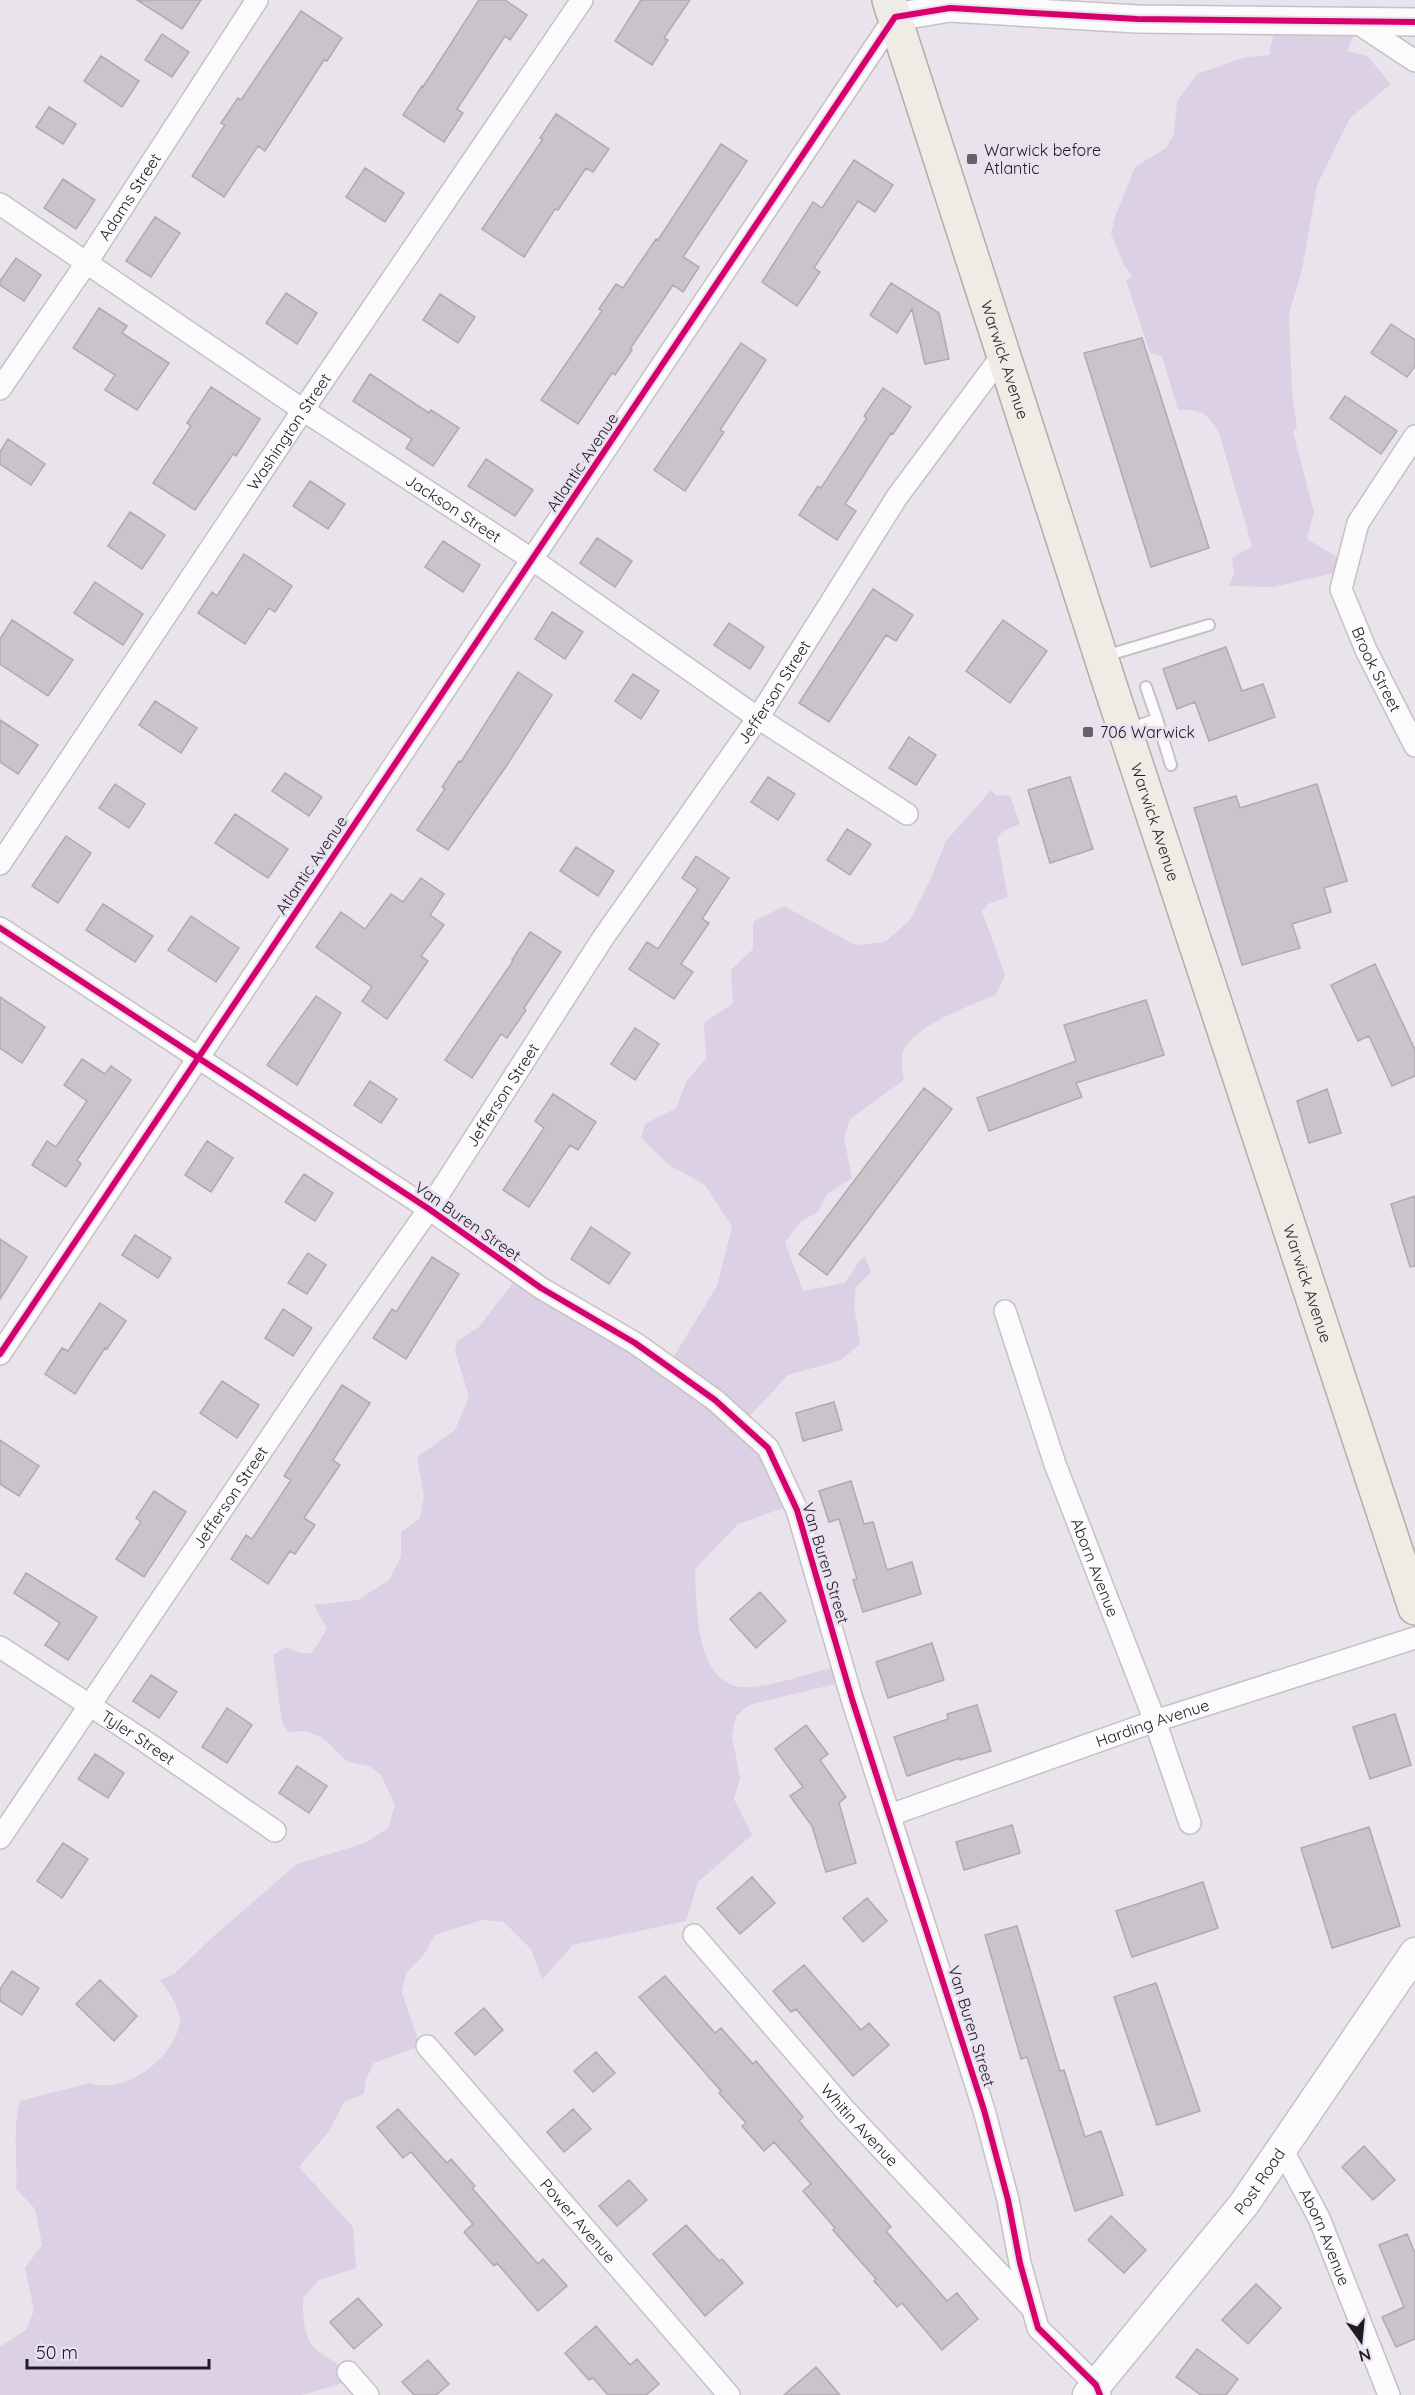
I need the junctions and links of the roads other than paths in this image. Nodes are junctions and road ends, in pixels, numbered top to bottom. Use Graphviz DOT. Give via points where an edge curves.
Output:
graph roads {
  1 [pos="257,0"];
  2 [pos="582,0"];
  3 [pos="892,8"];
  4 [pos="1356,22"];
  5 [pos="1415,22"];
  6 [pos="1415,61"];
  7 [pos="0,204"];
  8 [pos="87,262"];
  9 [pos="1004,353"];
  10 [pos="0,389"];
  11 [pos="303,410"];
  12 [pos="1415,436"];
  13 [pos="533,560"];
  14 [pos="1209,625"];
  15 [pos="1101,657"];
  16 [pos="1146,687"];
  17 [pos="758,718"];
  18 [pos="1157,719"];
  19 [pos="1125,730"];
  20 [pos="1415,746"];
  21 [pos="1172,765"];
  22 [pos="907,814"];
  23 [pos="0,864"];
  24 [pos="0,928"];
  25 [pos="199,1057"];
  26 [pos="429,1209"];
  27 [pos="1005,1311"];
  28 [pos="0,1354"];
  29 [pos="1415,1608"];
  30 [pos="1415,1638"];
  31 [pos="0,1647"];
  32 [pos="88,1706"];
  33 [pos="1155,1721"];
  34 [pos="890,1815"];
  35 [pos="1190,1823"];
  36 [pos="275,1831"];
  37 [pos="0,1838"];
  38 [pos="694,1935"];
  39 [pos="1415,1953"];
  40 [pos="427,2046"];
  41 [pos="1282,2149"];
  42 [pos="1032,2309"];
  43 [pos="348,2372"];
  44 [pos="1095,2392"];
  45 [pos="368,2395"];
  46 [pos="729,2395"];
  47 [pos="1389,2395"];
  1 -- 8 [label="street, Adams Street"];
  2 -- 11 [label="street, Washington Street"];
  3 -- 4 [label="street" via="1137,19"];
  3 -- 9 [label="main road, Warwick Avenue"];
  3 -- 13 [label="street, Atlantic Avenue"];
  4 -- 5 [label="street"];
  4 -- 6 [label="street"];
  7 -- 8 [label="street, Jackson Street"];
  8 -- 10 [label="street, Adams Street"];
  8 -- 11 [label="street, Jackson Street"];
  9 -- 15 [label="main road, Warwick Avenue"];
  9 -- 17 [label="street, Jefferson Street" via="897,497"];
  11 -- 13 [label="street, Jackson Street"];
  11 -- 23 [label="street, Washington Street"];
  12 -- 20 [label="street, Brook Street" via="1358,523 1341,590 1366,650"];
  13 -- 17 [label="street, Jackson Street"];
  13 -- 25 [label="street, Atlantic Avenue"];
  14 -- 15 [label="lane"];
  15 -- 19 [label="main road, Warwick Avenue"];
  16 -- 18 [label="lane"];
  17 -- 22 [label="street, Jackson Street"];
  17 -- 26 [label="street, Jefferson Street" via="603,938"];
  18 -- 19 [label="lane"];
  18 -- 21 [label="lane"];
  19 -- 29 [label="main road, Warwick Avenue"];
  24 -- 25 [label="street, Van Buren Street"];
  25 -- 26 [label="street, Van Buren Street"];
  25 -- 28 [label="street, Atlantic Avenue"];
  26 -- 32 [label="street, Jefferson Street"];
  26 -- 34 [label="street, Van Buren Street" via="541,1288 635,1344 715,1400 768,1448 797,1510"];
  27 -- 33 [label="street, Aborn Avenue" via="1055,1464"];
  30 -- 33 [label="street, Harding Avenue"];
  31 -- 32 [label="street, Tyler Street"];
  32 -- 36 [label="street, Tyler Street"];
  32 -- 37 [label="street, Jefferson Street"];
  33 -- 34 [label="street, Harding Avenue"];
  33 -- 35 [label="street, Aborn Avenue"];
  34 -- 42 [label="street, Van Buren Street" via="984,2110"];
  38 -- 42 [label="street, Whitin Avenue" via="846,2111"];
  39 -- 41 [label="main road, Post Road"];
  40 -- 46 [label="street, Power Avenue"];
  41 -- 44 [label="main road, Post Road" via="1244,2204"];
  41 -- 47 [label="street, Aborn Avenue" via="1319,2218"];
  42 -- 44 [label="street, Van Buren Street" via="1038,2328"];
  43 -- 45 [label="street"];
}
